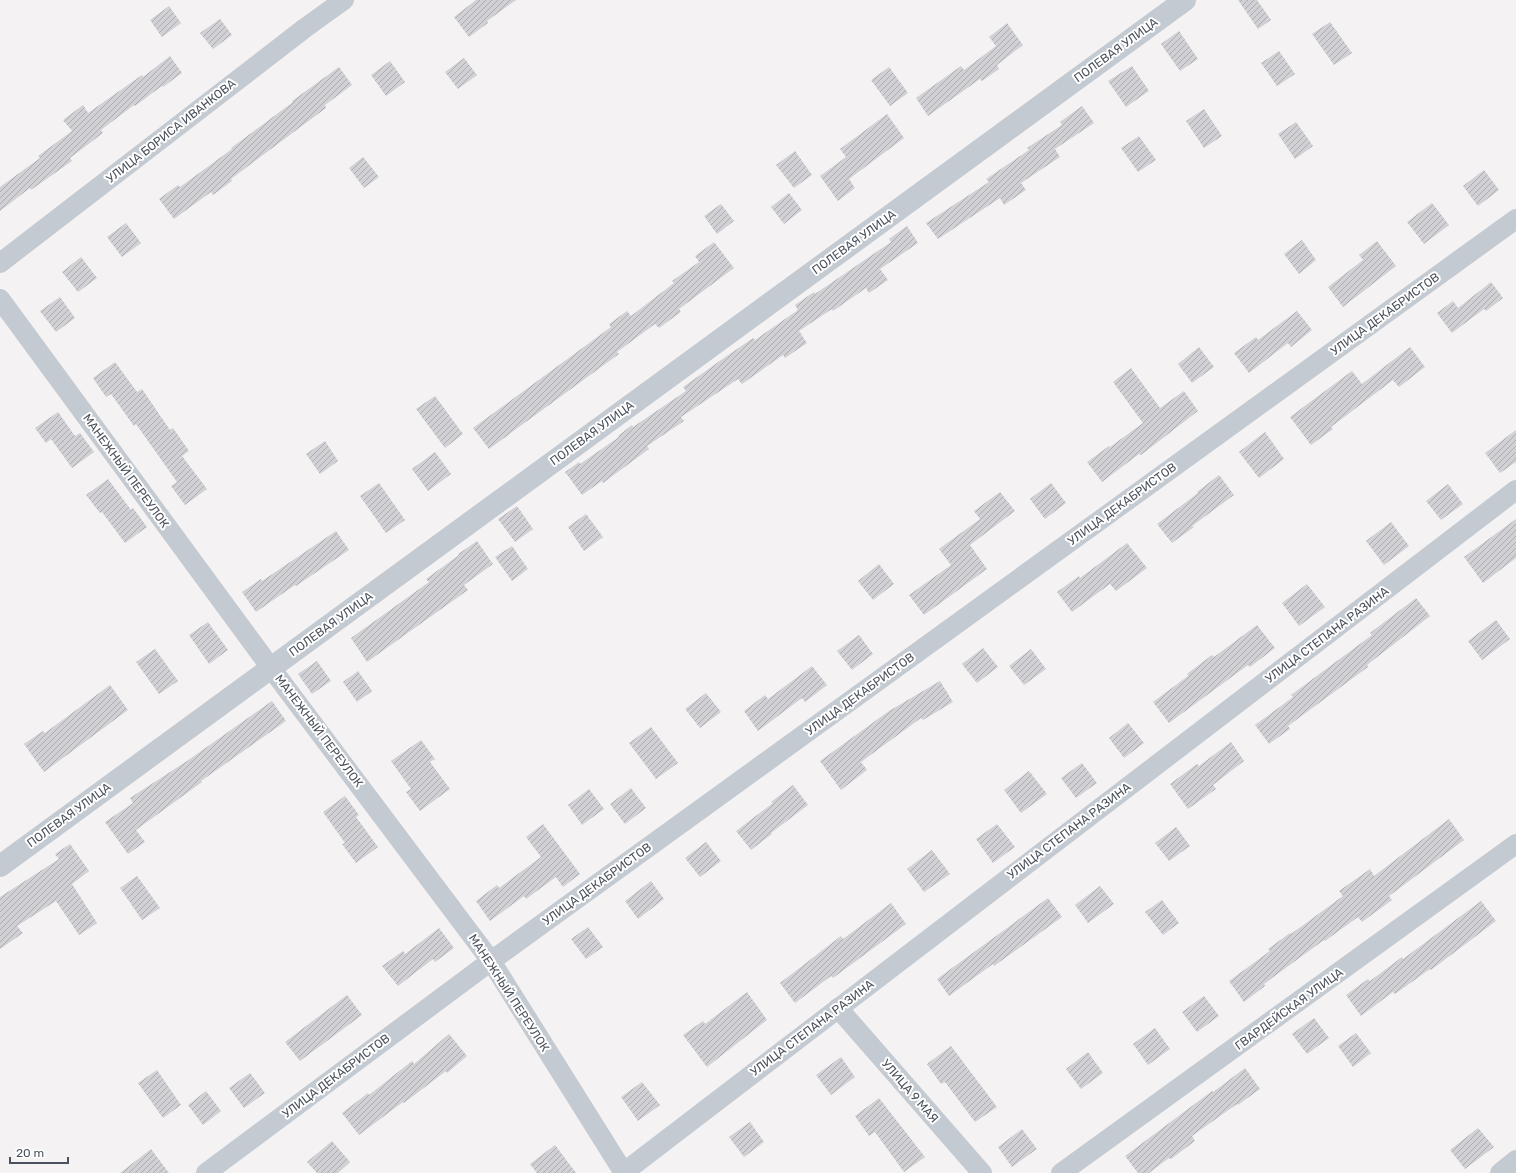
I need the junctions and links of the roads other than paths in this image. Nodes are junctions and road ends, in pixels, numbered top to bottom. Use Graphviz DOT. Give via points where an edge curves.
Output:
graph roads {
  1 [pos="344,0"];
  2 [pos="1185,0"];
  3 [pos="1516,219"];
  4 [pos="0,263"];
  5 [pos="0,299"];
  6 [pos="1516,490"];
  7 [pos="271,668"];
  8 [pos="1516,844"];
  9 [pos="0,866"];
  10 [pos="491,961"];
  11 [pos="838,1008"];
  12 [pos="1516,1160"];
  13 [pos="206,1173"];
  14 [pos="624,1173"];
  15 [pos="982,1173"];
  16 [pos="1062,1173"];
  17 [pos="1500,1173"];
  1 -- 4 [label="street, УЛИЦА БОРИСА ИВАНКОВА" via="298,32"];
  2 -- 7 [label="street, ПОЛЕВАЯ УЛИЦА"];
  3 -- 10 [label="street, УЛИЦА ДЕКАБРИСТОВ"];
  5 -- 7 [label="street, МАНЕЖНЫЙ ПЕРЕУЛОК"];
  6 -- 11 [label="street, УЛИЦА СТЕПАНА РАЗИНА"];
  7 -- 9 [label="street, ПОЛЕВАЯ УЛИЦА"];
  7 -- 10 [label="street, МАНЕЖНЫЙ ПЕРЕУЛОК"];
  8 -- 16 [label="street, ГВАРДЕЙСКАЯ УЛИЦА"];
  10 -- 13 [label="street, УЛИЦА ДЕКАБРИСТОВ"];
  10 -- 14 [label="street, МАНЕЖНЫЙ ПЕРЕУЛОК"];
  11 -- 14 [label="street, УЛИЦА СТЕПАНА РАЗИНА"];
  11 -- 15 [label="street, УЛИЦА 9 МАЯ"];
  12 -- 17 [label="street"];
}
